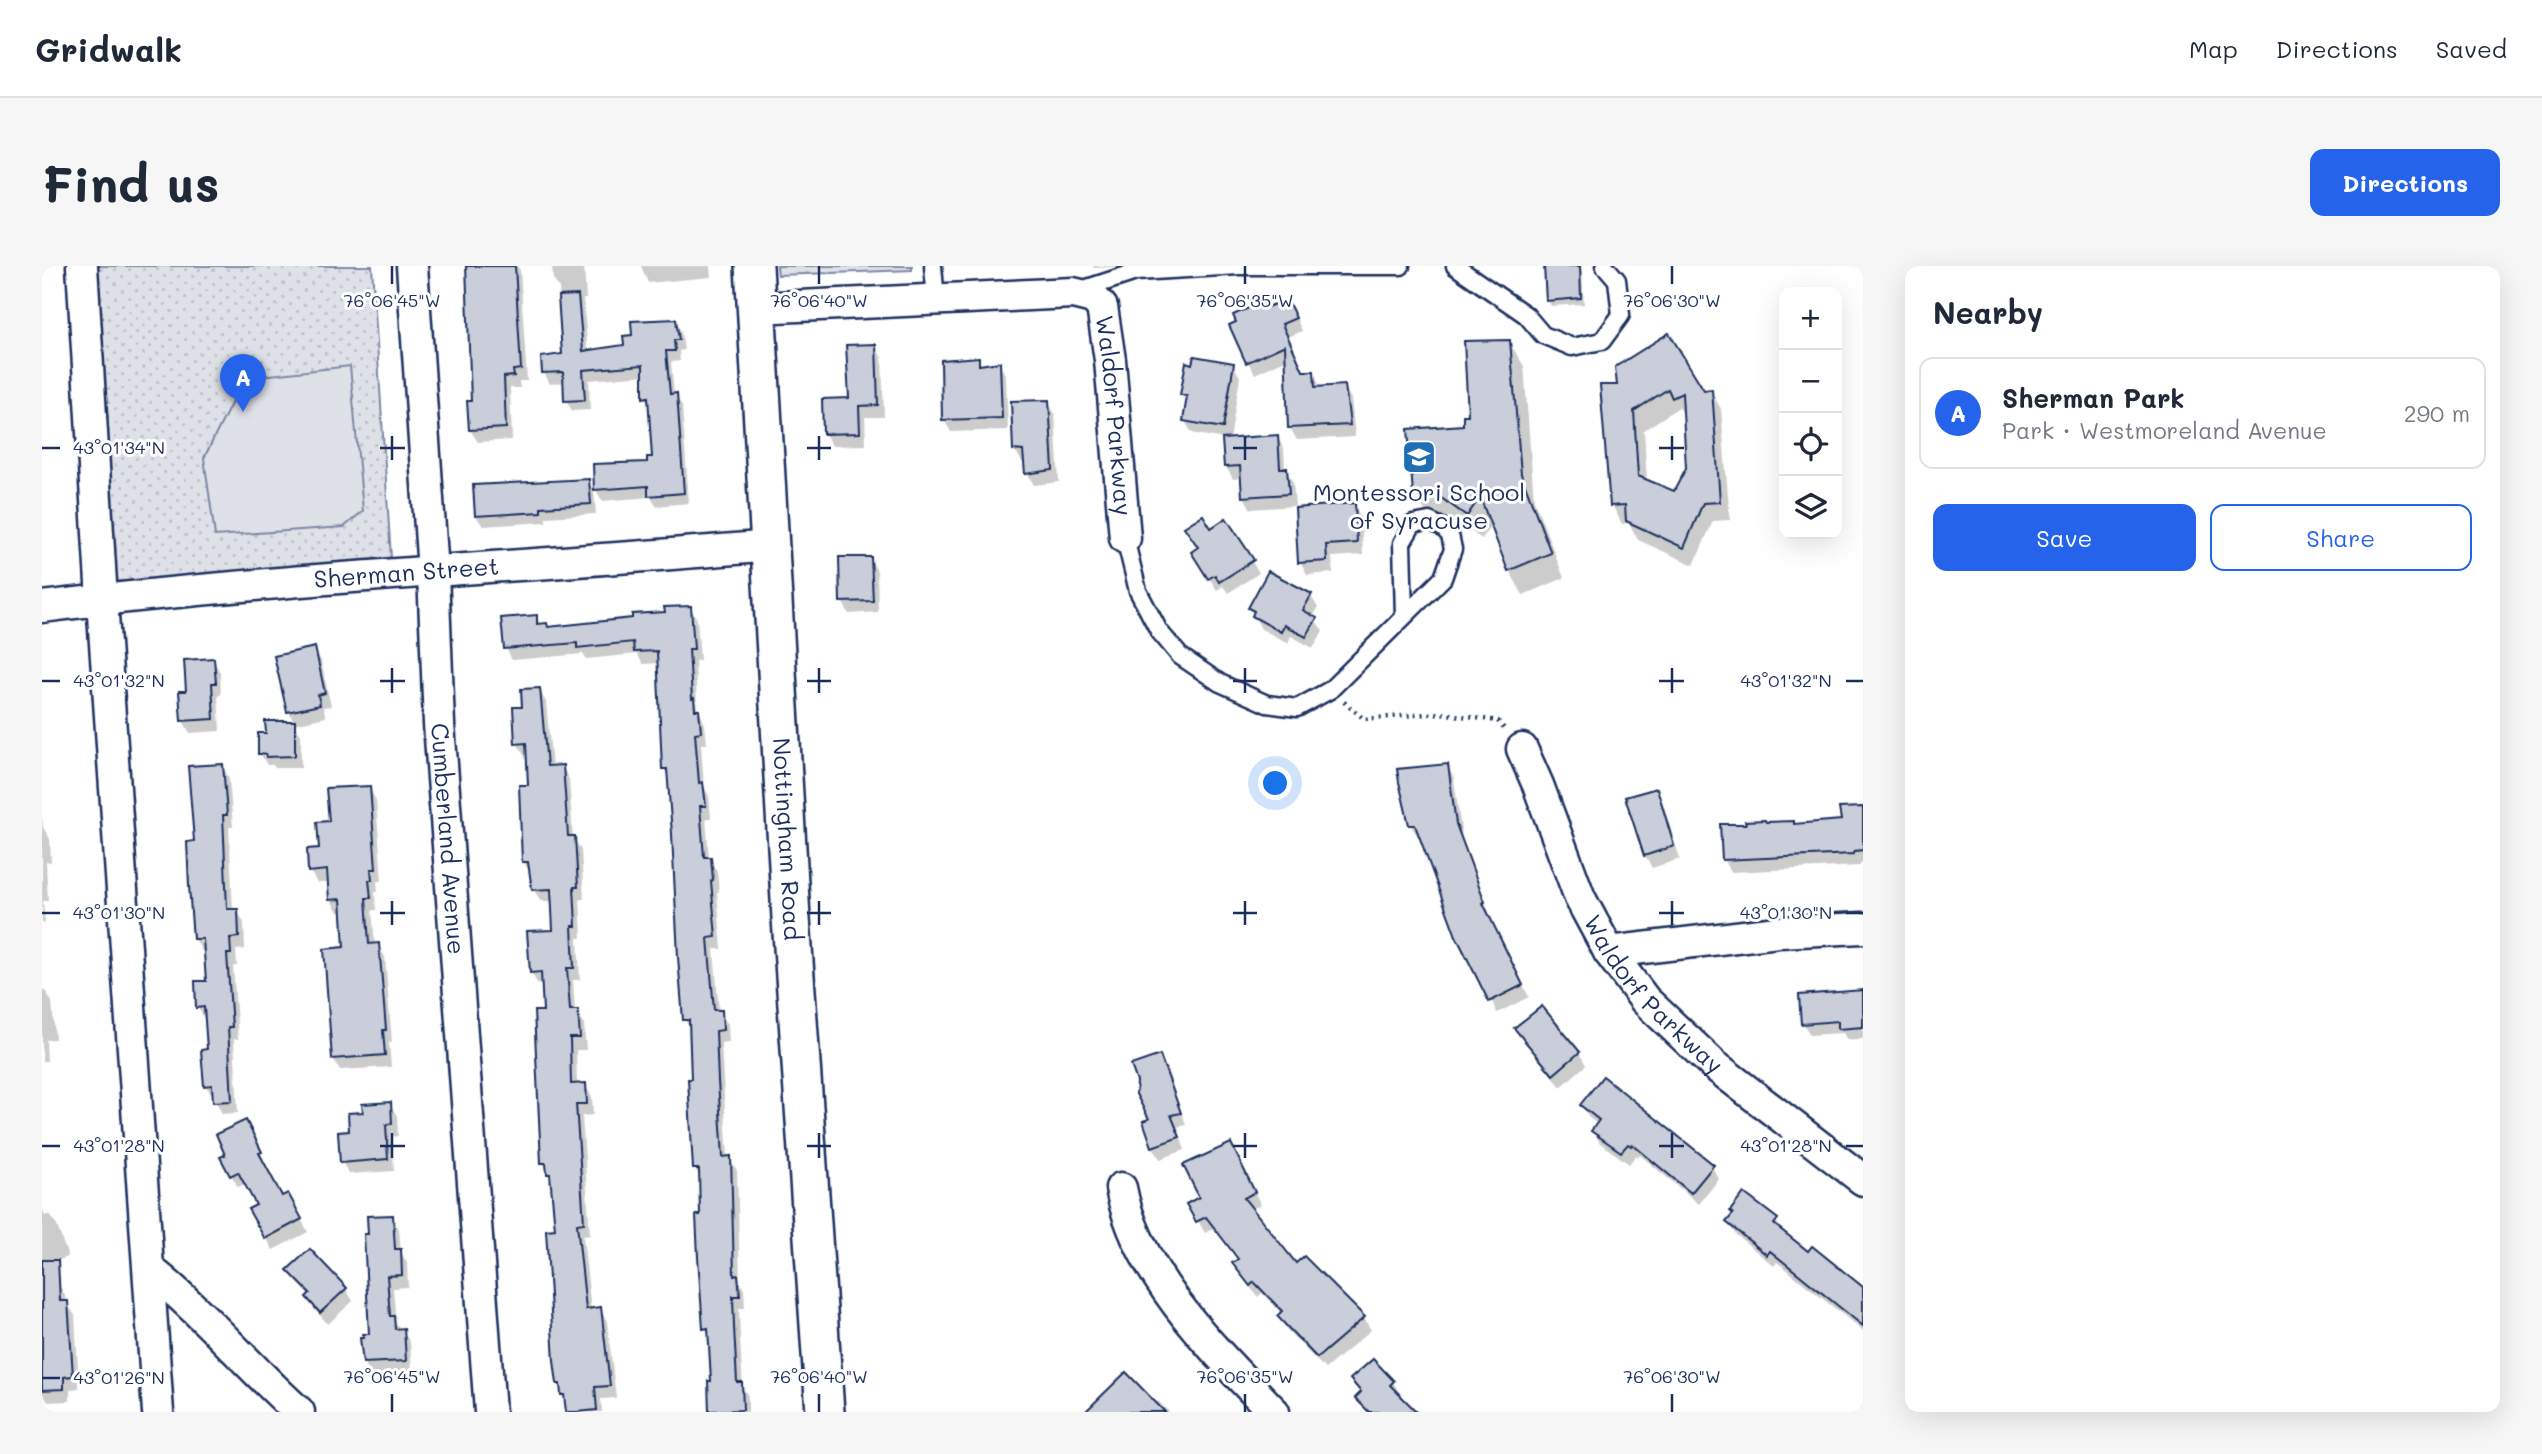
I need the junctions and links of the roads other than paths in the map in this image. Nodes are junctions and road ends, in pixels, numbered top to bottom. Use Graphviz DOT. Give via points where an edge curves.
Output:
graph roads {
  1 [pos="82,266"];
  2 [pos="412,266"];
  3 [pos="754,266"];
  4 [pos="933,266"];
  5 [pos="1401,266"];
  6 [pos="1455,266"];
  7 [pos="1605,266"];
  8 [pos="1073,293"];
  9 [pos="936,300"];
  10 [pos="756,309"];
  11 [pos="1125,538"];
  12 [pos="770,546"];
  13 [pos="433,572"];
  14 [pos="102,600"];
  15 [pos="42,607"];
  16 [pos="1404,617"];
  17 [pos="1522,749"];
  18 [pos="1863,928"];
  19 [pos="1609,952"];
  20 [pos="1863,1180"];
  21 [pos="1121,1188"];
  22 [pos="149,1269"];
  23 [pos="158,1412"];
  24 [pos="299,1412"];
  25 [pos="490,1412"];
  26 [pos="825,1412"];
  27 [pos="1274,1412"];
  1 -- 14 [label="street"];
  2 -- 13 [label="street, Cumberland Avenue"];
  3 -- 10 [label="street, Nottingham Road"];
  4 -- 9 [label="lane"];
  5 -- 8 [label="lane" via="1239,266 1136,272"];
  6 -- 7 [label="lane" via="1526,315 1543,335 1573,346 1602,341 1621,315 1617,280"];
  8 -- 9 [label="street, Waldorf Parkway"];
  8 -- 11 [label="street, Waldorf Parkway" via="1093,298 1102,307"];
  9 -- 10 [label="street, Waldorf Parkway"];
  10 -- 12 [label="street, Nottingham Road"];
  11 -- 16 [label="lane" via="1138,591 1159,631 1180,656 1220,683 1267,704 1297,708 1330,690"];
  12 -- 13 [label="street, Sherman Street"];
  12 -- 26 [label="street, Nottingham Road" via="790,918"];
  13 -- 14 [label="street, Sherman Street"];
  13 -- 25 [label="street, Cumberland Avenue" via="439,724"];
  14 -- 15 [label="street, Sherman Street"];
  14 -- 22 [label="street"];
  16 -- 16 [label="lane" via="1443,578 1453,549 1450,535 1429,521 1413,524 1402,543"];
  17 -- 19 [label="street, Waldorf Parkway" via="1580,898"];
  18 -- 19 [label="street" via="1779,932"];
  19 -- 20 [label="street, Waldorf Parkway" via="1645,1000 1714,1065"];
  21 -- 27 [label="street" via="1125,1209 1156,1273 1218,1354"];
  22 -- 23 [label="street"];
  22 -- 24 [label="street"];
}
